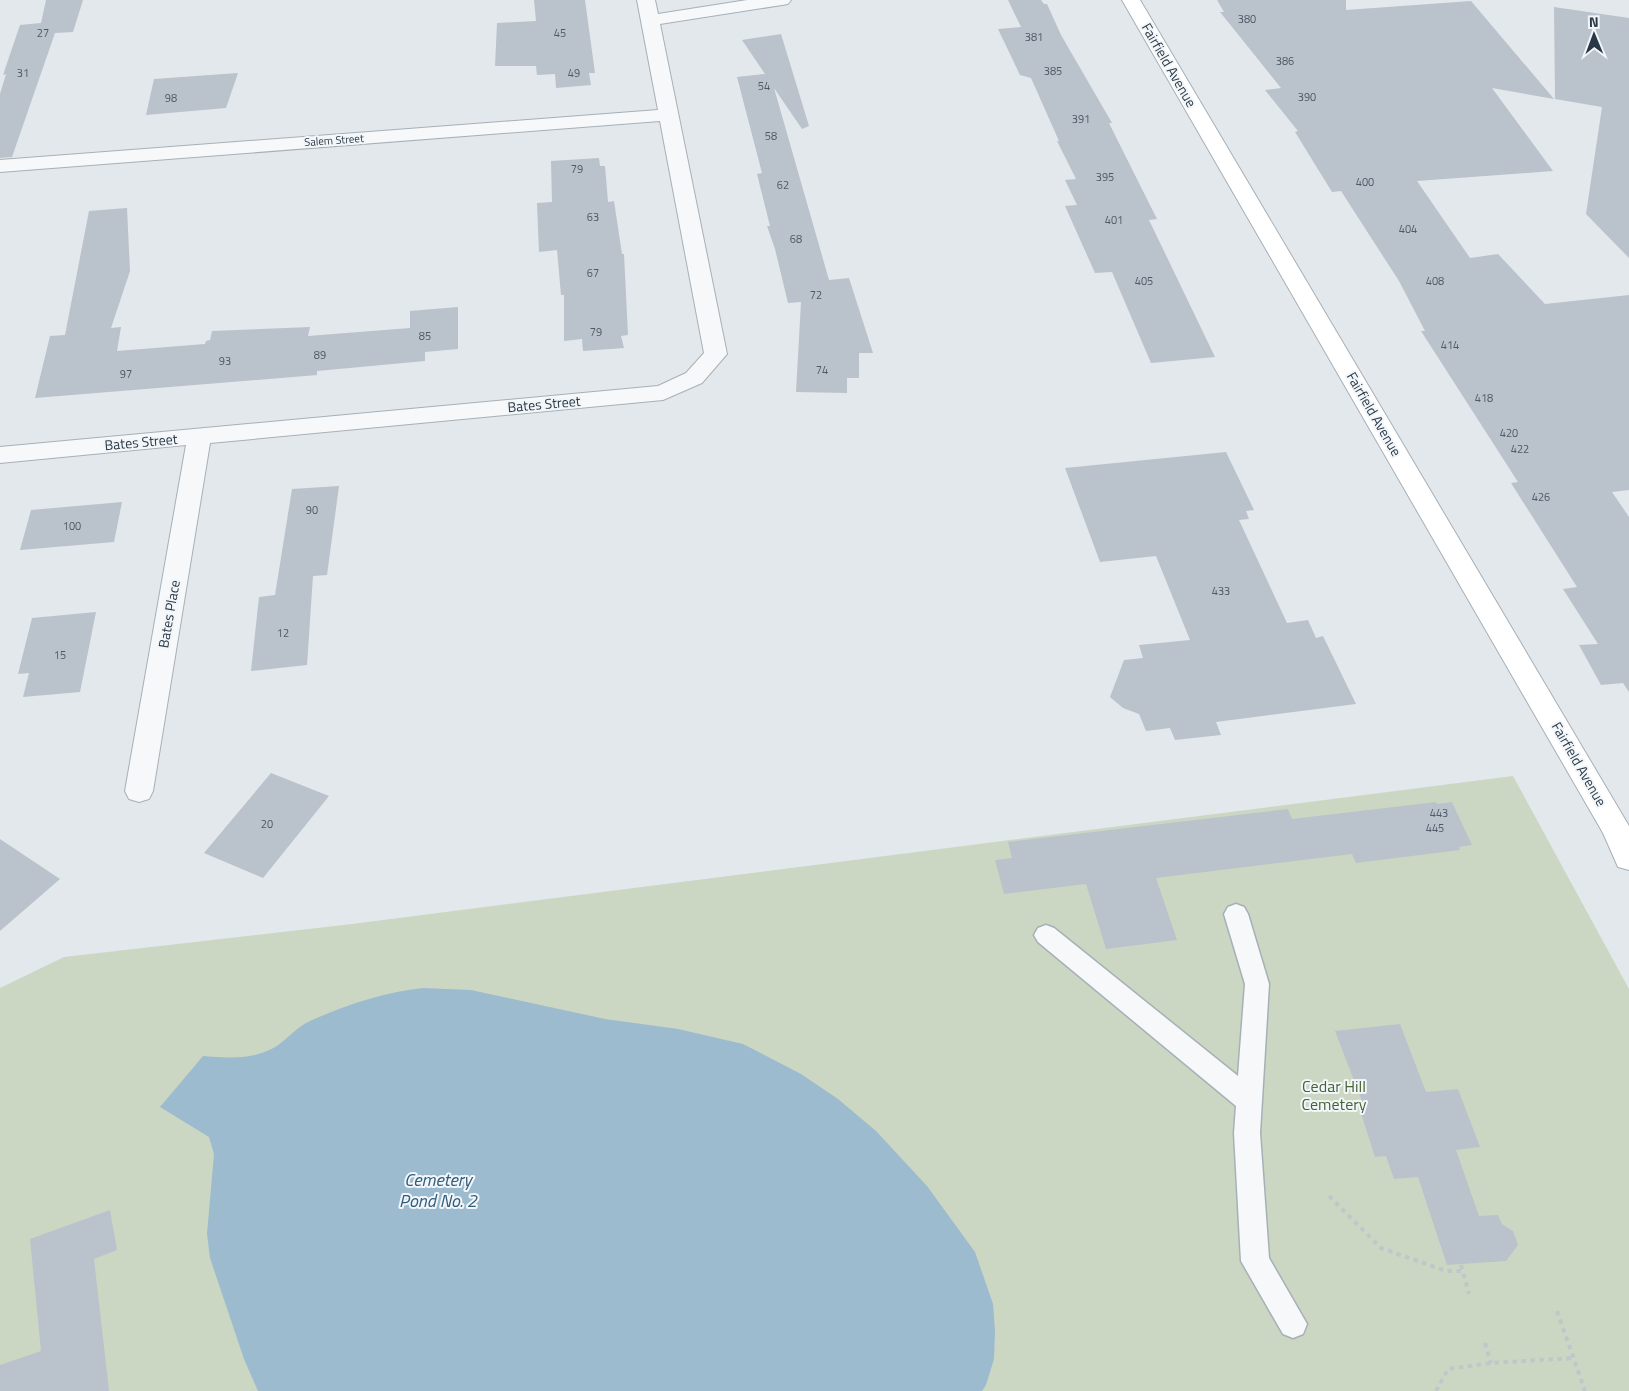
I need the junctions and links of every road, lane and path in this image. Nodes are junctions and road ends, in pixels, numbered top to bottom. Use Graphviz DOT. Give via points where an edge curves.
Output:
graph roads {
  1 [pos="782,0"];
  2 [pos="1131,0"];
  3 [pos="649,10"];
  4 [pos="668,115"];
  5 [pos="0,166"];
  6 [pos="199,437"];
  7 [pos="0,455"];
  8 [pos="139,791"];
  9 [pos="1623,835"];
  10 [pos="1629,858"];
  11 [pos="1236,914"];
  12 [pos="1046,935"];
  13 [pos="1249,1101"];
  14 [pos="1329,1196"];
  15 [pos="1460,1265"];
  16 [pos="1462,1271"];
  17 [pos="1469,1294"];
  18 [pos="1557,1311"];
  19 [pos="1293,1324"];
  20 [pos="1485,1343"];
  21 [pos="1574,1358"];
  22 [pos="1490,1363"];
  23 [pos="1436,1391"];
  24 [pos="1585,1391"];
  1 -- 3 [label="street"];
  2 -- 9 [label="main road, Fairfield Avenue"];
  3 -- 4 [label="street, Bates Street"];
  4 -- 5 [label="street, Salem Street"];
  4 -- 6 [label="street, Bates Street" via="716,354 694,378 663,393"];
  6 -- 7 [label="street, Bates Street"];
  6 -- 8 [label="street, Bates Place"];
  9 -- 10 [label="main road, Fairfield Avenue"];
  11 -- 13 [label="lane" via="1257,984"];
  12 -- 13 [label="lane"];
  13 -- 19 [label="lane" via="1247,1132 1255,1261"];
  14 -- 16 [label="path" via="1381,1248 1446,1271"];
  15 -- 16 [label="path"];
  16 -- 17 [label="path"];
  18 -- 21 [label="path"];
  20 -- 22 [label="path"];
  21 -- 22 [label="path"];
  21 -- 24 [label="path"];
  22 -- 23 [label="path" via="1448,1369"];
}
